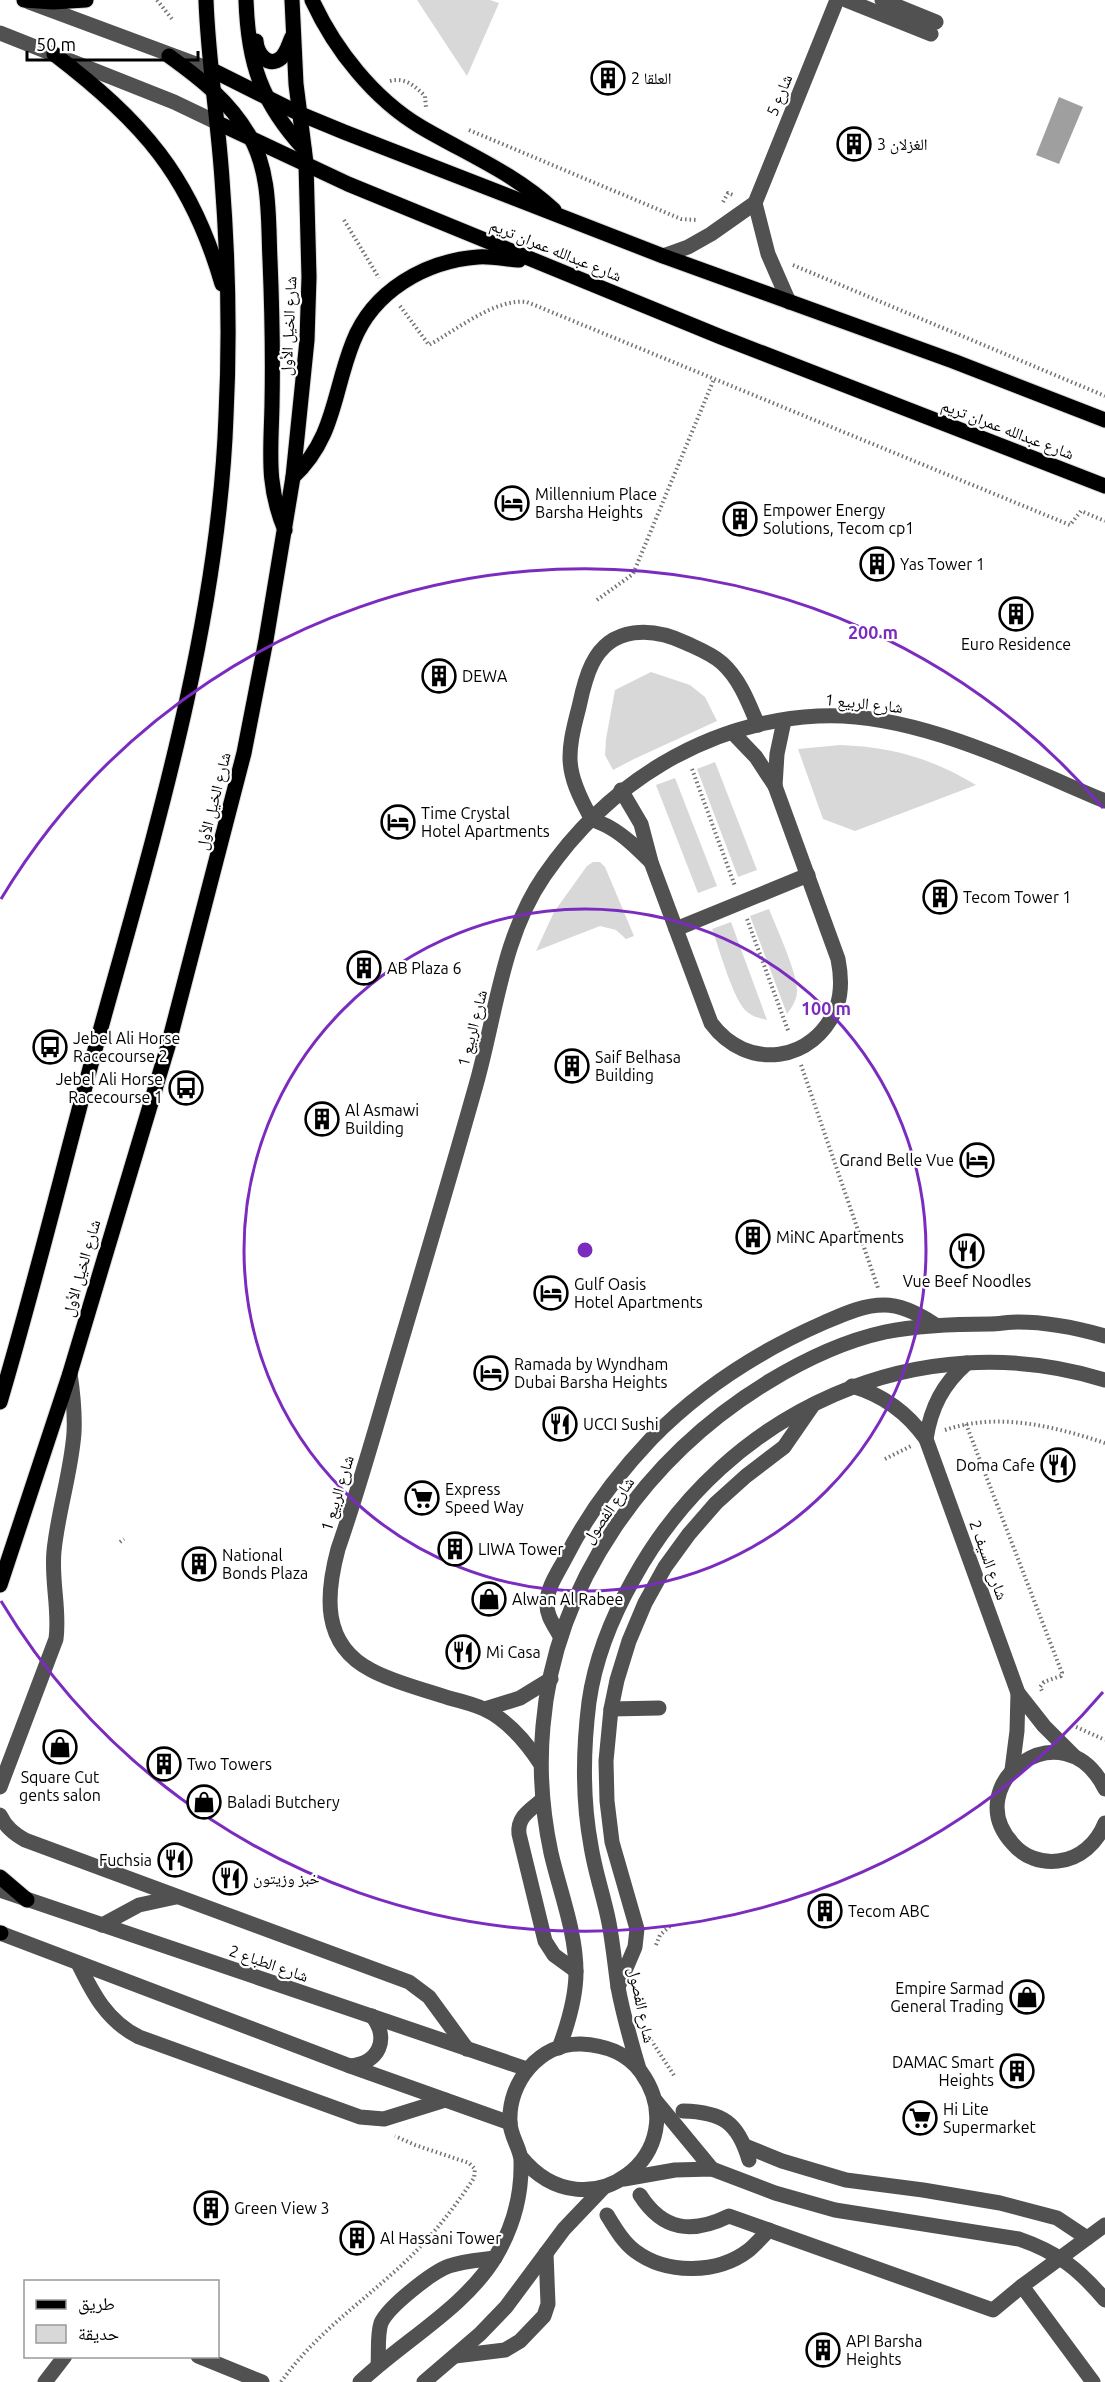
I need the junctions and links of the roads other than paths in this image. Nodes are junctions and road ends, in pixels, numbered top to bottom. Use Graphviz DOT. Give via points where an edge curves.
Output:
graph roads {
  1 [pos="24,0"];
  2 [pos="86,0"];
  3 [pos="206,0"];
  4 [pos="292,0"];
  5 [pos="312,0"];
  6 [pos="837,0"];
  7 [pos="846,0"];
  8 [pos="882,0"];
  9 [pos="246,6"];
  10 [pos="0,33"];
  11 [pos="293,36"];
  12 [pos="54,54"];
  13 [pos="169,56"];
  14 [pos="212,70"];
  15 [pos="213,89"];
  16 [pos="264,94"];
  17 [pos="298,113"];
  18 [pos="218,123"];
  19 [pos="250,137"];
  20 [pos="305,157"];
  21 [pos="755,203"];
  22 [pos="560,216"];
  23 [pos="663,256"];
  24 [pos="534,261"];
  25 [pos="789,302"];
  26 [pos="227,303"];
  27 [pos="1105,420"];
  28 [pos="293,477"];
  29 [pos="1105,486"];
  30 [pos="285,530"];
  31 [pos="784,721"];
  32 [pos="758,725"];
  33 [pos="732,732"];
  34 [pos="775,786"];
  35 [pos="621,790"];
  36 [pos="1105,801"];
  37 [pos="592,819"];
  38 [pos="651,862"];
  39 [pos="808,875"];
  40 [pos="676,929"];
  41 [pos="934,1324"];
  42 [pos="1105,1336"];
  43 [pos="968,1363"];
  44 [pos="70,1373"];
  45 [pos="1105,1380"];
  46 [pos="852,1386"];
  47 [pos="0,1402"];
  48 [pos="814,1402"];
  49 [pos="926,1439"];
  50 [pos="0,1585"];
  51 [pos="560,1636"];
  52 [pos="551,1679"];
  53 [pos="1018,1693"];
  54 [pos="659,1708"];
  55 [pos="485,1709"];
  56 [pos="611,1709"];
  57 [pos="1074,1756"];
  58 [pos="540,1763"];
  59 [pos="1012,1770"];
  60 [pos="0,1787"];
  61 [pos="1105,1789"];
  62 [pos="542,1800"];
  63 [pos="0,1815"];
  64 [pos="1105,1823"];
  65 [pos="0,1877"];
  66 [pos="0,1890"];
  67 [pos="179,1896"];
  68 [pos="27,1899"];
  69 [pos="102,1925"];
  70 [pos="0,1933"];
  71 [pos="78,1963"];
  72 [pos="576,1971"];
  73 [pos="618,1987"];
  74 [pos="372,2016"];
  75 [pos="559,2048"];
  76 [pos="467,2049"];
  77 [pos="350,2066"];
  78 [pos="639,2069"];
  79 [pos="527,2070"];
  80 [pos="445,2100"];
  81 [pos="655,2100"];
  82 [pos="683,2111"];
  83 [pos="510,2123"];
  84 [pos="521,2157"];
  85 [pos="712,2169"];
  86 [pos="622,2180"];
  87 [pos="604,2187"];
  88 [pos="640,2195"];
  89 [pos="607,2215"];
  90 [pos="1105,2225"];
  91 [pos="769,2230"];
  92 [pos="1087,2238"];
  93 [pos="546,2253"];
  94 [pos="1061,2257"];
  95 [pos="495,2258"];
  96 [pos="1022,2286"];
  97 [pos="1105,2300"];
  98 [pos="455,2356"];
  99 [pos="63,2358"];
  100 [pos="203,2358"];
  101 [pos="378,2365"];
  102 [pos="45,2382"];
  103 [pos="262,2382"];
  104 [pos="360,2382"];
  105 [pos="424,2382"];
  106 [pos="1093,2382"];
  1 -- 2 [label="main road"];
  1 -- 13 [label="street, شارع عبدالله عمران تريم"];
  3 -- 14 [label="main road"];
  4 -- 11 [label="main road, شارع الخيل الأول"];
  5 -- 22 [label="main road" via="338,46 389,104 420,127 512,176"];
  6 -- 21 [label="street, شارع 5"];
  7 -- 8 [label="street" via="934,28"];
  9 -- 11 [label="main road" via="258,54 263,59 282,57"];
  9 -- 16 [label="main road" via="253,63"];
  10 -- 12 [label="street, شارع عبدالله عمران تريم"];
  11 -- 17 [label="main road, شارع الخيل الأول"];
  12 -- 18 [label="street, شارع عبدالله عمران تريم"];
  12 -- 26 [label="main road" via="113,101 162,156 185,190 202,227"];
  13 -- 14 [label="street, شارع عبدالله عمران تريم"];
  13 -- 15 [label="main road"];
  14 -- 15 [label="main road"];
  14 -- 16 [label="main road, شارع عبدالله عمران تريم"];
  15 -- 18 [label="main road"];
  15 -- 19 [label="main road"];
  16 -- 17 [label="main road, شارع عبدالله عمران تريم"];
  16 -- 20 [label="main road"];
  17 -- 20 [label="main road, شارع الخيل الأول"];
  17 -- 22 [label="main road, شارع عبدالله عمران تريم"];
  18 -- 19 [label="main road, شارع عبدالله عمران تريم"];
  18 -- 26 [label="main road"];
  19 -- 20 [label="main road, شارع عبدالله عمران تريم"];
  19 -- 30 [label="main road" via="267,196 273,343 270,480"];
  20 -- 24 [label="main road, شارع عبدالله عمران تريم" via="348,184"];
  20 -- 28 [label="main road, شارع الخيل الأول" via="307,340"];
  21 -- 23 [label="street" via="711,234"];
  21 -- 25 [label="street" via="768,254"];
  22 -- 23 [label="main road, شارع عبدالله عمران تريم"];
  23 -- 25 [label="main road, شارع عبدالله عمران تريم"];
  24 -- 28 [label="main road" via="479,257 446,262 414,274 388,292 353,341 324,437"];
  24 -- 29 [label="main road, شارع عبدالله عمران تريم"];
  25 -- 27 [label="main road, شارع عبدالله عمران تريم"];
  26 -- 47 [label="main road" via="226,416 220,499 194,663 147,866"];
  28 -- 30 [label="main road, شارع الخيل الأول"];
  30 -- 44 [label="main road, شارع الخيل الأول" via="244,753 208,897 168,1046"];
  31 -- 32 [label="street, شارع الربيع 1"];
  31 -- 34 [label="street"];
  31 -- 36 [label="street, شارع الربيع 1" via="848,717 911,727 974,747"];
  32 -- 33 [label="street, شارع الربيع 1"];
  32 -- 37 [label="street" via="735,678 712,655 653,631 634,632 616,639 593,661 569,745 573,778"];
  33 -- 34 [label="street" via="756,757"];
  33 -- 35 [label="street, شارع الربيع 1" via="685,750"];
  34 -- 39 [label="street"];
  35 -- 37 [label="street, شارع الربيع 1"];
  35 -- 38 [label="street" via="641,824"];
  37 -- 38 [label="street" via="624,837"];
  37 -- 55 [label="street, شارع الربيع 1" via="543,876 517,928 476,1086 330,1580 328,1597 333,1624 345,1648 356,1659 382,1676"];
  38 -- 40 [label="street"];
  39 -- 40 [label="street"];
  39 -- 40 [label="street" via="838,959 840,991 823,1029 796,1050 761,1055 738,1048 720,1035 711,1023"];
  41 -- 42 [label="street, شارع الفصول" via="1045,1324"];
  41 -- 51 [label="street, شارع الفصول" via="883,1332 835,1348 738,1401 691,1439 649,1481 613,1529 583,1581"];
  41 -- 51 [label="street" via="910,1311 884,1305 865,1307 793,1336 742,1365 694,1400 651,1440 584,1521 547,1602"];
  43 -- 45 [label="street, شارع الفصول" via="1057,1368"];
  43 -- 46 [label="street, شارع الفصول" via="889,1374"];
  43 -- 49 [label="street" via="940,1393"];
  44 -- 50 [label="main road, شارع الخيل الأول"];
  44 -- 60 [label="street" via="74,1433 54,1549 56,1639"];
  46 -- 48 [label="street, شارع الفصول"];
  46 -- 49 [label="street, شارع السيف 2" via="894,1405"];
  48 -- 56 [label="street" via="789,1442 716,1503 665,1567 629,1641"];
  48 -- 73 [label="street, شارع الفصول" via="721,1465 682,1506 643,1560 601,1651 589,1699 584,1797"];
  49 -- 53 [label="street, شارع السيف 2"];
  51 -- 52 [label="street, شارع الفصول"];
  52 -- 55 [label="street" via="520,1698"];
  52 -- 58 [label="street, شارع الفصول"];
  53 -- 57 [label="street, شارع السيف 2"];
  53 -- 59 [label="street, شارع السيف 2"];
  54 -- 56 [label="street"];
  55 -- 58 [label="street, شارع الربيع 1" via="516,1733"];
  56 -- 73 [label="street" via="607,1801 612,1842 637,1938"];
  57 -- 59 [label="street" via="1040,1753"];
  57 -- 61 [label="street, شارع السيف 2" via="1088,1764"];
  58 -- 62 [label="street, شارع الفصول"];
  59 -- 64 [label="street" via="1000,1790 998,1814 1008,1839 1027,1856 1053,1862 1073,1857 1093,1844"];
  62 -- 72 [label="street, شارع الفصول"];
  62 -- 72 [label="street" via="520,1821 519,1834 545,1941 555,1955"];
  63 -- 67 [label="street" via="14,1834 25,1840"];
  65 -- 68 [label="main road"];
  66 -- 68 [label="street, شارع الطباع 2"];
  67 -- 69 [label="street" via="139,1905"];
  67 -- 76 [label="street" via="410,1982 429,1996"];
  68 -- 69 [label="street, شارع الطباع 2"];
  69 -- 74 [label="street, شارع الطباع 2"];
  70 -- 71 [label="street"];
  71 -- 77 [label="street"];
  71 -- 80 [label="street" via="102,2007 125,2030 139,2037 360,2117 384,2119"];
  72 -- 75 [label="street, شارع الفصول" via="568,2022"];
  73 -- 78 [label="street, شارع الفصول"];
  74 -- 76 [label="street, شارع الطباع 2"];
  74 -- 77 [label="street" via="378,2024 381,2044 369,2061"];
  75 -- 78 [label="street" via="594,2044 626,2057"];
  75 -- 79 [label="street"];
  76 -- 79 [label="street, شارع الطباع 2"];
  77 -- 80 [label="street"];
  78 -- 81 [label="street"];
  79 -- 83 [label="street" via="516,2086"];
  80 -- 83 [label="street"];
  81 -- 85 [label="street"];
  81 -- 86 [label="street" via="654,2136 647,2153"];
  82 -- 92 [label="street" via="722,2117 736,2129 747,2153 846,2180 1000,2203 1058,2218"];
  83 -- 84 [label="street"];
  84 -- 87 [label="street" via="531,2169 558,2186 589,2190"];
  84 -- 95 [label="street" via="516,2210"];
  85 -- 86 [label="street" via="657,2172"];
  85 -- 94 [label="street" via="835,2210 1019,2239"];
  86 -- 87 [label="street"];
  87 -- 93 [label="street"];
  88 -- 91 [label="street" via="659,2218 672,2224 701,2227 729,2216"];
  89 -- 91 [label="street" via="636,2252 675,2267 714,2266 732,2260 748,2251"];
  90 -- 92 [label="street"];
  91 -- 96 [label="street" via="993,2310"];
  92 -- 94 [label="street"];
  93 -- 98 [label="street" via="506,2307"];
  93 -- 98 [label="street" via="548,2304 544,2316 520,2341 505,2350"];
  94 -- 96 [label="street"];
  94 -- 97 [label="street" via="1086,2277"];
  95 -- 101 [label="street" via="458,2301"];
  95 -- 101 [label="street" via="440,2270 391,2310 380,2330"];
  96 -- 106 [label="street"];
  98 -- 105 [label="street"];
  99 -- 102 [label="street"];
  100 -- 103 [label="street"];
  101 -- 104 [label="street"];
}
